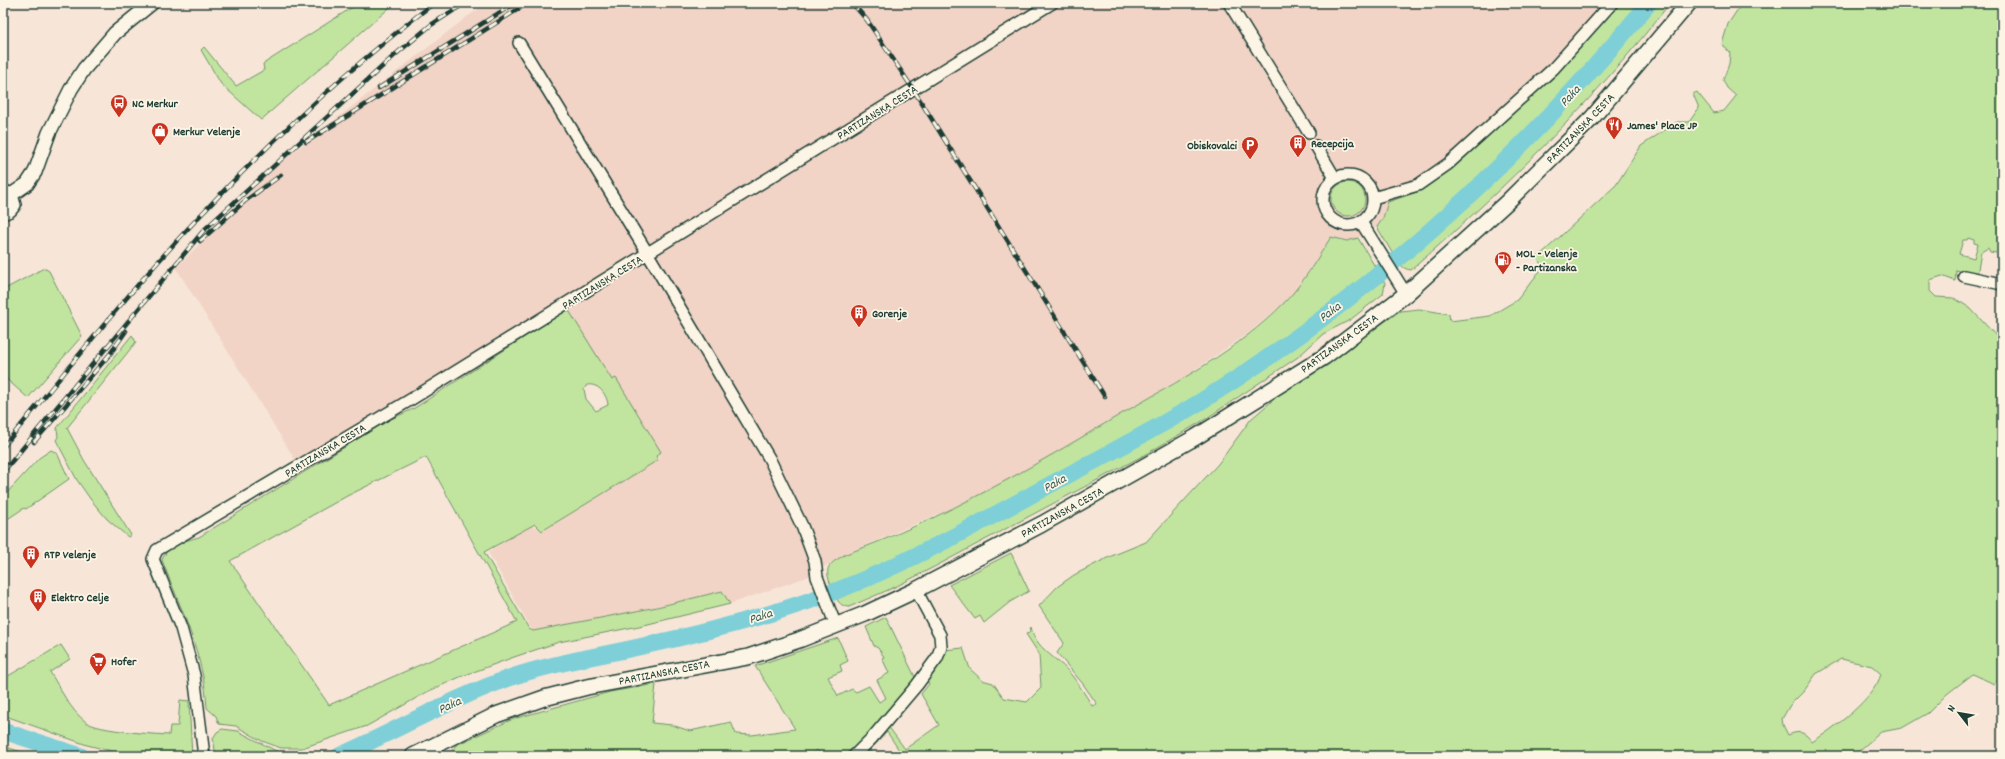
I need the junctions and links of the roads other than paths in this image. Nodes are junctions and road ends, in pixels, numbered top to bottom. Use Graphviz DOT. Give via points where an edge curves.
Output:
graph roads {
  1 [pos="152,3"];
  2 [pos="1052,3"];
  3 [pos="1229,3"];
  4 [pos="1612,3"];
  5 [pos="1689,3"];
  6 [pos="519,43"];
  7 [pos="1309,133"];
  8 [pos="1316,146"];
  9 [pos="1335,178"];
  10 [pos="7,193"];
  11 [pos="1373,198"];
  12 [pos="3,213"];
  13 [pos="1361,222"];
  14 [pos="648,254"];
  15 [pos="1964,276"];
  16 [pos="2002,284"];
  17 [pos="1406,294"];
  18 [pos="916,590"];
  19 [pos="836,626"];
  20 [pos="204,756"];
  21 [pos="413,756"];
  22 [pos="854,756"];
  1 -- 10 [label="street" via="115,33 84,69 52,126 28,184"];
  2 -- 14 [label="street, PARTIZANSKA CESTA"];
  3 -- 7 [label="street"];
  4 -- 11 [label="street" via="1553,69 1448,164 1418,185"];
  5 -- 17 [label="main road, PARTIZANSKA CESTA" via="1592,118 1506,203"];
  6 -- 14 [label="street"];
  8 -- 9 [label="street"];
  9 -- 11 [label="street" via="1346,175 1358,177 1369,186"];
  9 -- 13 [label="street" via="1323,196 1327,214 1334,221 1345,225"];
  10 -- 12 [label="street" via="14,201 12,208"];
  11 -- 13 [label="street" via="1370,212"];
  13 -- 17 [label="street"];
  14 -- 19 [label="street" via="769,458 802,526"];
  14 -- 20 [label="street, PARTIZANSKA CESTA" via="410,400 157,550 153,559 182,628 194,674"];
  15 -- 16 [label="street"];
  17 -- 18 [label="main road, PARTIZANSKA CESTA" via="1324,357 1196,437 1042,524"];
  18 -- 19 [label="main road, PARTIZANSKA CESTA"];
  18 -- 22 [label="street" via="940,635 937,658 917,685"];
  19 -- 21 [label="main road, PARTIZANSKA CESTA" via="748,657 588,687 544,698 496,715"];
}
